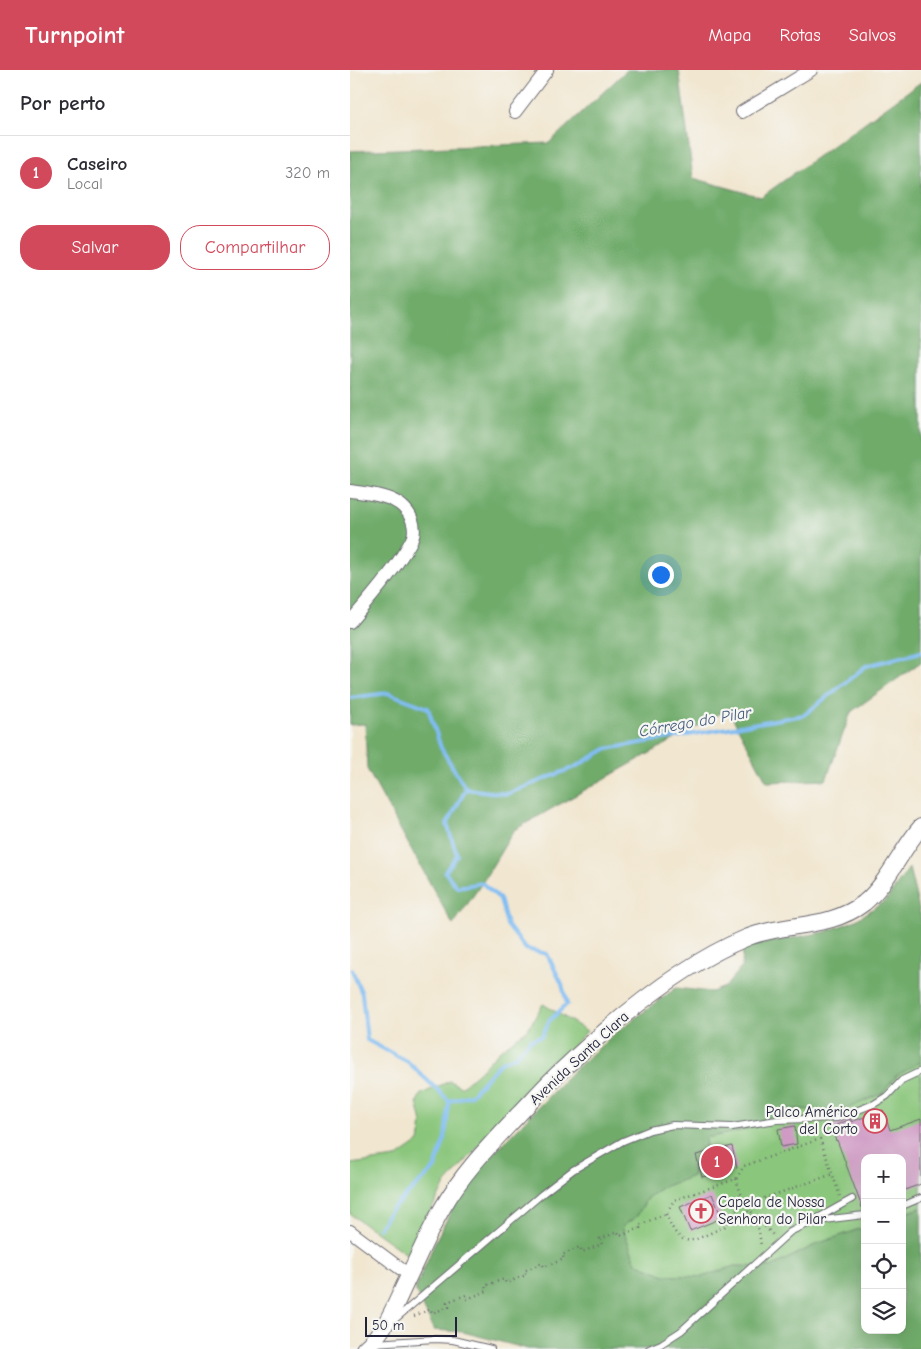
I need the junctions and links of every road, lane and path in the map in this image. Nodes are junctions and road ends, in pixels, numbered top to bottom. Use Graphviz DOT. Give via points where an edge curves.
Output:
graph roads {
  1 [pos="547,70"];
  2 [pos="811,70"];
  3 [pos="515,112"];
  4 [pos="742,112"];
  5 [pos="350,491"];
  6 [pos="350,622"];
  7 [pos="921,826"];
  8 [pos="921,1071"];
  9 [pos="833,1174"];
  10 [pos="736,1179"];
  11 [pos="921,1198"];
  12 [pos="852,1199"];
  13 [pos="843,1204"];
  14 [pos="906,1204"];
  15 [pos="745,1205"];
  16 [pos="666,1214"];
  17 [pos="861,1216"];
  18 [pos="808,1223"];
  19 [pos="350,1231"];
  20 [pos="779,1241"];
  21 [pos="759,1261"];
  22 [pos="409,1275"];
  23 [pos="413,1316"];
  24 [pos="384,1328"];
  25 [pos="368,1346"];
  26 [pos="491,1349"];
  27 [pos="649,1349"];
  1 -- 3 [label="street"];
  2 -- 4 [label="street"];
  5 -- 6 [label="street" via="399,503 407,510 414,526 413,538"];
  7 -- 22 [label="street, Avenida Santa Clara" via="880,886 864,903 813,925 750,936 732,944 672,979 608,1026 484,1151 444,1206"];
  8 -- 24 [label="lane" via="907,1077 874,1104 837,1118 777,1120 732,1127 673,1124 622,1141 573,1170 542,1194"];
  9 -- 10 [label="path" via="820,1139 744,1166"];
  9 -- 13 [label="path"];
  9 -- 15 [label="path"];
  10 -- 15 [label="path"];
  10 -- 16 [label="path" via="674,1200"];
  11 -- 14 [label="lane"];
  12 -- 13 [label="lane"];
  13 -- 18 [label="lane"];
  15 -- 16 [label="path" via="735,1210 724,1227 691,1240 675,1234"];
  15 -- 20 [label="path"];
  15 -- 21 [label="path" via="761,1237"];
  16 -- 23 [label="path" via="620,1236 618,1232 600,1239 602,1244 582,1252 580,1247 562,1255 564,1259 544,1267 542,1263 524,1271 526,1275 506,1283 504,1279 485,1286 487,1291 467,1299 466,1294 447,1302 449,1306 432,1314 430,1309"];
  17 -- 18 [label="lane"];
  18 -- 20 [label="lane"];
  19 -- 22 [label="street"];
  20 -- 21 [label="lane"];
  21 -- 27 [label="lane" via="681,1331"];
  22 -- 24 [label="street, Avenida Santa Clara"];
  24 -- 25 [label="street, Avenida Santa Clara"];
  25 -- 26 [label="lane" via="435,1338"];
}
